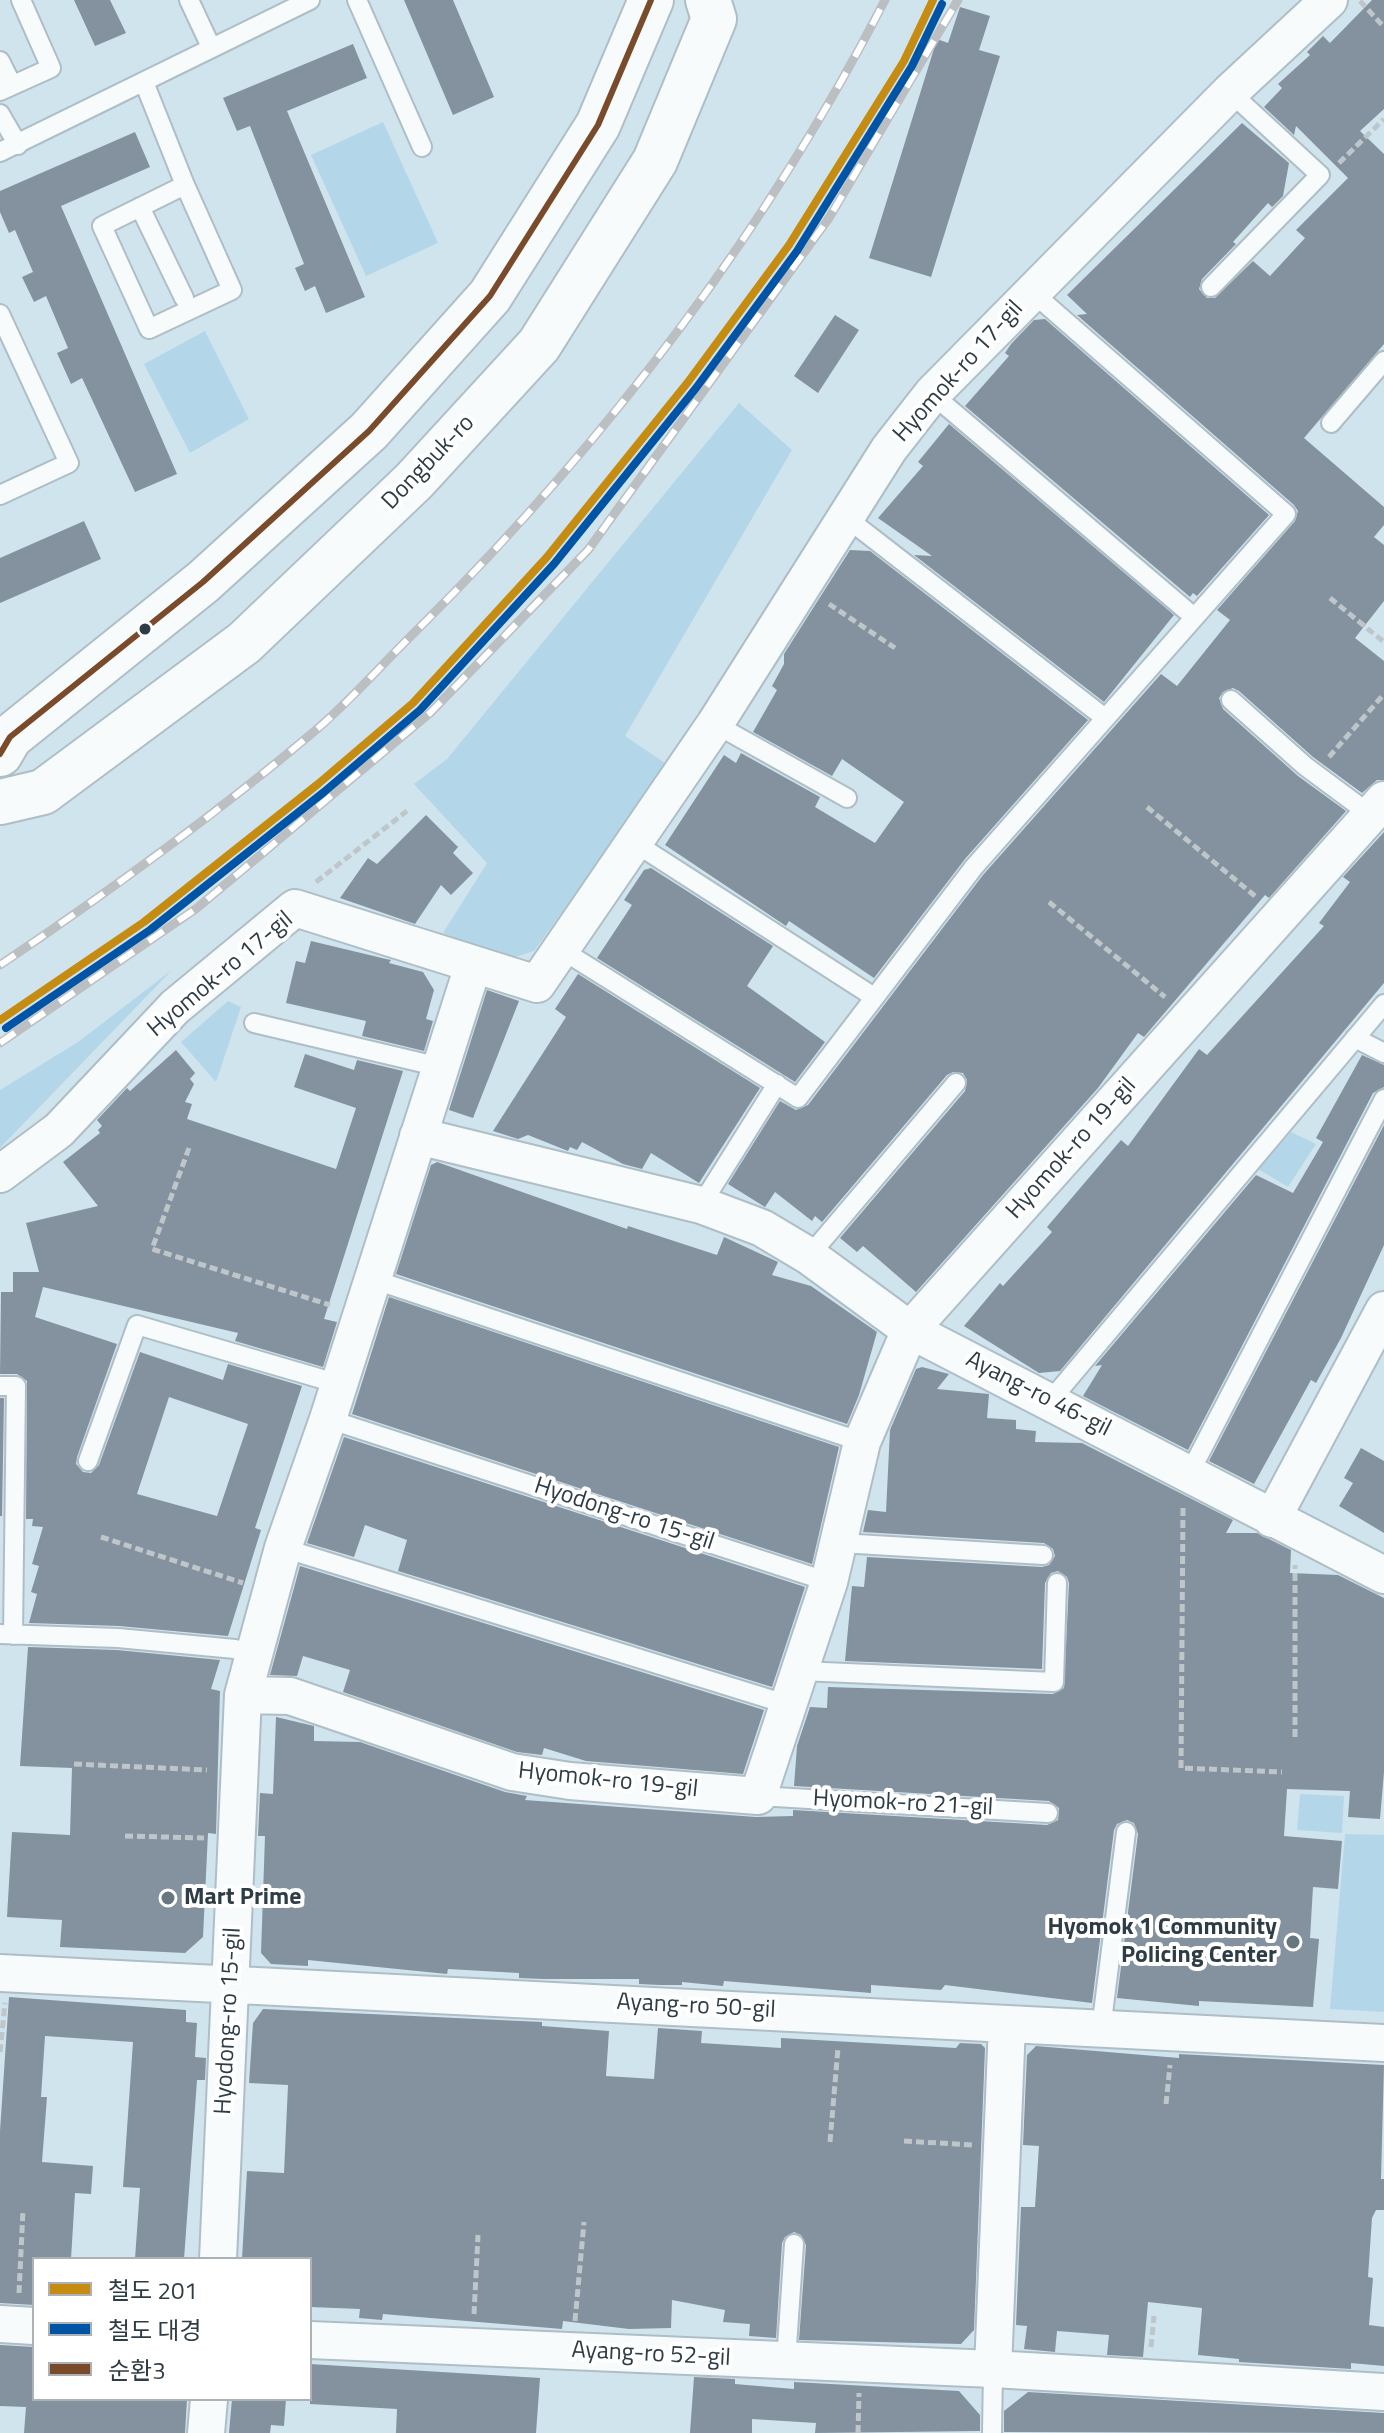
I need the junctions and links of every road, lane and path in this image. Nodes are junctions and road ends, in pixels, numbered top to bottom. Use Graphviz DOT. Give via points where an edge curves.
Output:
graph roads {
  1 [pos="21,0"];
  2 [pos="189,0"];
  3 [pos="310,0"];
  4 [pos="357,0"];
  5 [pos="651,0"];
  6 [pos="708,0"];
  7 [pos="1329,0"];
  8 [pos="1359,0"];
  9 [pos="287,5"];
  10 [pos="1384,27"];
  11 [pos="211,47"];
  12 [pos="0,61"];
  13 [pos="144,82"];
  14 [pos="6,88"];
  15 [pos="1230,92"];
  16 [pos="0,114"];
  17 [pos="1384,119"];
  18 [pos="18,145"];
  19 [pos="422,147"];
  20 [pos="0,152"];
  21 [pos="1320,175"];
  22 [pos="185,185"];
  23 [pos="140,207"];
  24 [pos="1211,287"];
  25 [pos="1032,292"];
  26 [pos="184,298"];
  27 [pos="0,314"];
  28 [pos="1384,361"];
  29 [pos="932,394"];
  30 [pos="1331,423"];
  31 [pos="0,495"];
  32 [pos="844,516"];
  33 [pos="800,585"];
  34 [pos="1330,598"];
  35 [pos="1194,617"];
  36 [pos="1384,642"];
  37 [pos="895,648"];
  38 [pos="1384,694"];
  39 [pos="1231,700"];
  40 [pos="1105,718"];
  41 [pos="715,724"];
  42 [pos="0,754"];
  43 [pos="1315,773"];
  44 [pos="847,798"];
  45 [pos="0,802"];
  46 [pos="1147,807"];
  47 [pos="1377,807"];
  48 [pos="407,811"];
  49 [pos="635,843"];
  50 [pos="1049,902"];
  51 [pos="295,908"];
  52 [pos="1281,917"];
  53 [pos="562,950"];
  54 [pos="473,966"];
  55 [pos="874,997"];
  56 [pos="1384,1004"];
  57 [pos="1191,1017"];
  58 [pos="254,1023"];
  59 [pos="1355,1038"];
  60 [pos="1384,1053"];
  61 [pos="440,1067"];
  62 [pos="956,1083"];
  63 [pos="777,1084"];
  64 [pos="1384,1099"];
  65 [pos="418,1136"];
  66 [pos="189,1148"];
  67 [pos="0,1174"];
  68 [pos="701,1205"];
  69 [pos="809,1256"];
  70 [pos="372,1279"];
  71 [pos="1384,1310"];
  72 [pos="361,1315"];
  73 [pos="910,1330"];
  74 [pos="339,1384"];
  75 [pos="0,1386"];
  76 [pos="1050,1401"];
  77 [pos="328,1419"];
  78 [pos="862,1442"];
  79 [pos="88,1461"];
  80 [pos="1186,1473"];
  81 [pos="1286,1526"];
  82 [pos="101,1537"];
  83 [pos="840,1543"];
  84 [pos="283,1548"];
  85 [pos="1043,1555"];
  86 [pos="1384,1575"];
  87 [pos="829,1582"];
  88 [pos="1057,1583"];
  89 [pos="270,1592"];
  90 [pos="6,1634"];
  91 [pos="251,1655"];
  92 [pos="801,1671"];
  93 [pos="243,1695"];
  94 [pos="789,1705"];
  95 [pos="1295,1737"];
  96 [pos="74,1764"];
  97 [pos="240,1772"];
  98 [pos="1282,1772"];
  99 [pos="758,1796"];
  100 [pos="1048,1813"];
  101 [pos="1126,1832"];
  102 [pos="125,1836"];
  103 [pos="237,1839"];
  104 [pos="4,1973"];
  105 [pos="232,1983"];
  106 [pos="840,2015"];
  107 [pos="1007,2024"];
  108 [pos="1101,2029"];
  109 [pos="1384,2043"];
  110 [pos="0,2052"];
  111 [pos="904,2141"];
  112 [pos="830,2142"];
  113 [pos="1002,2146"];
  114 [pos="23,2210"];
  115 [pos="584,2222"];
  116 [pos="478,2235"];
  117 [pos="794,2244"];
  118 [pos="218,2257"];
  119 [pos="17,2325"];
  120 [pos="312,2340"];
  121 [pos="472,2347"];
  122 [pos="573,2351"];
  123 [pos="786,2361"];
  124 [pos="993,2369"];
  125 [pos="1384,2392"];
  126 [pos="209,2401"];
  127 [pos="206,2433"];
  128 [pos="992,2433"];
  1 -- 14 [label="lane" via="51,68"];
  2 -- 11 [label="lane"];
  3 -- 9 [label="lane"];
  4 -- 19 [label="lane"];
  5 -- 42 [label="main road" via="598,125 490,296 369,431 203,582 10,737"];
  6 -- 45 [label="main road, Dongbuk-ro" via="714,19 655,161 539,345 414,481 244,643 43,792"];
  7 -- 15 [label="street, Hyomok-ro 17-gil"];
  8 -- 10 [label="path"];
  9 -- 11 [label="lane"];
  11 -- 13 [label="lane"];
  12 -- 14 [label="lane"];
  13 -- 18 [label="lane"];
  13 -- 22 [label="lane"];
  15 -- 21 [label="lane"];
  15 -- 25 [label="street, Hyomok-ro 17-gil"];
  16 -- 18 [label="lane"];
  17 -- 21 [label="path" via="1331,171"];
  18 -- 20 [label="lane"];
  21 -- 24 [label="lane"];
  22 -- 23 [label="lane"];
  22 -- 23 [label="lane" via="232,290 149,329 102,226"];
  23 -- 26 [label="lane"];
  25 -- 29 [label="street, Hyomok-ro 17-gil"];
  25 -- 35 [label="lane" via="1286,514"];
  27 -- 31 [label="lane" via="69,463"];
  28 -- 30 [label="lane"];
  29 -- 32 [label="street, Hyomok-ro 17-gil"];
  29 -- 35 [label="lane"];
  32 -- 33 [label="street, Hyomok-ro 17-gil"];
  32 -- 40 [label="lane"];
  33 -- 37 [label="path"];
  33 -- 41 [label="street, Hyomok-ro 17-gil"];
  34 -- 36 [label="path"];
  35 -- 40 [label="lane"];
  38 -- 43 [label="path"];
  39 -- 43 [label="lane"];
  40 -- 55 [label="lane" via="974,867"];
  41 -- 44 [label="lane"];
  41 -- 49 [label="street, Hyomok-ro 17-gil"];
  43 -- 47 [label="lane"];
  46 -- 52 [label="path"];
  47 -- 52 [label="street, Hyomok-ro 19-gil"];
  48 -- 51 [label="path" via="311,886"];
  49 -- 53 [label="street, Hyomok-ro 17-gil"];
  49 -- 55 [label="lane"];
  50 -- 57 [label="path"];
  51 -- 54 [label="street, Hyomok-ro 17-gil"];
  51 -- 67 [label="street, Hyomok-ro 17-gil" via="175,1007 59,1130"];
  52 -- 57 [label="street, Hyomok-ro 19-gil"];
  53 -- 54 [label="street, Hyomok-ro 17-gil" via="537,984"];
  53 -- 63 [label="lane"];
  54 -- 61 [label="street, Hyodong-ro 15-gil"];
  55 -- 63 [label="lane" via="798,1098"];
  56 -- 59 [label="lane"];
  57 -- 73 [label="street, Hyomok-ro 19-gil"];
  58 -- 61 [label="lane"];
  59 -- 60 [label="lane"];
  59 -- 76 [label="lane"];
  61 -- 65 [label="street, Hyodong-ro 15-gil"];
  62 -- 69 [label="lane"];
  63 -- 68 [label="lane"];
  64 -- 80 [label="lane"];
  65 -- 68 [label="street, Ayang-ro 46-gil"];
  65 -- 70 [label="street, Hyodong-ro 15-gil"];
  66 -- 72 [label="path" via="152,1249"];
  68 -- 69 [label="street, Ayang-ro 46-gil" via="762,1228"];
  69 -- 73 [label="street, Ayang-ro 46-gil"];
  70 -- 72 [label="street, Hyodong-ro 15-gil"];
  70 -- 78 [label="lane"];
  71 -- 81 [label="street"];
  72 -- 74 [label="street, Hyodong-ro 15-gil"];
  73 -- 76 [label="street, Ayang-ro 46-gil"];
  73 -- 78 [label="street, Hyomok-ro 19-gil"];
  74 -- 77 [label="street, Hyodong-ro 15-gil"];
  74 -- 79 [label="lane" via="137,1325"];
  75 -- 90 [label="lane" via="16,1386"];
  76 -- 80 [label="street, Ayang-ro 46-gil"];
  77 -- 84 [label="street, Hyodong-ro 15-gil"];
  77 -- 87 [label="lane, Hyodong-ro 15-gil"];
  78 -- 83 [label="street, Hyomok-ro 19-gil"];
  80 -- 81 [label="street, Ayang-ro 46-gil"];
  80 -- 98 [label="path" via="1181,1768"];
  81 -- 86 [label="street, Ayang-ro 46-gil"];
  81 -- 95 [label="path" via="1295,1551"];
  82 -- 89 [label="path"];
  83 -- 85 [label="lane"];
  83 -- 87 [label="street, Hyomok-ro 19-gil"];
  84 -- 89 [label="street, Hyodong-ro 15-gil"];
  84 -- 94 [label="lane"];
  87 -- 92 [label="street, Hyomok-ro 19-gil"];
  88 -- 92 [label="lane" via="1054,1682"];
  89 -- 91 [label="street, Hyodong-ro 15-gil"];
  90 -- 91 [label="lane" via="118,1638"];
  91 -- 93 [label="street, Hyodong-ro 15-gil"];
  92 -- 94 [label="street, Hyomok-ro 19-gil"];
  93 -- 97 [label="street, Hyodong-ro 15-gil"];
  93 -- 99 [label="street, Hyomok-ro 19-gil" via="290,1696 512,1772"];
  94 -- 99 [label="street, Hyomok-ro 19-gil"];
  96 -- 97 [label="path"];
  97 -- 103 [label="street, Hyodong-ro 15-gil"];
  99 -- 100 [label="lane, Hyomok-ro 21-gil"];
  101 -- 108 [label="lane"];
  102 -- 103 [label="path"];
  103 -- 105 [label="street, Hyodong-ro 15-gil"];
  104 -- 105 [label="street, Ayang-ro 50-gil"];
  104 -- 110 [label="path"];
  105 -- 106 [label="street, Ayang-ro 50-gil"];
  105 -- 118 [label="street, Hyodong-ro 15-gil"];
  106 -- 107 [label="street, Ayang-ro 50-gil"];
  106 -- 112 [label="path"];
  107 -- 108 [label="street, Ayang-ro 50-gil"];
  107 -- 113 [label="street"];
  108 -- 109 [label="street, Ayang-ro 50-gil"];
  111 -- 113 [label="path"];
  113 -- 124 [label="street"];
  114 -- 119 [label="path"];
  115 -- 122 [label="path"];
  116 -- 121 [label="path"];
  117 -- 123 [label="lane"];
  120 -- 121 [label="street, Ayang-ro 52-gil"];
  121 -- 122 [label="street, Ayang-ro 52-gil"];
  122 -- 123 [label="street, Ayang-ro 52-gil"];
  123 -- 124 [label="street, Ayang-ro 52-gil"];
  124 -- 125 [label="street, Ayang-ro 52-gil"];
  124 -- 128 [label="lane"];
  126 -- 127 [label="street"];
}
